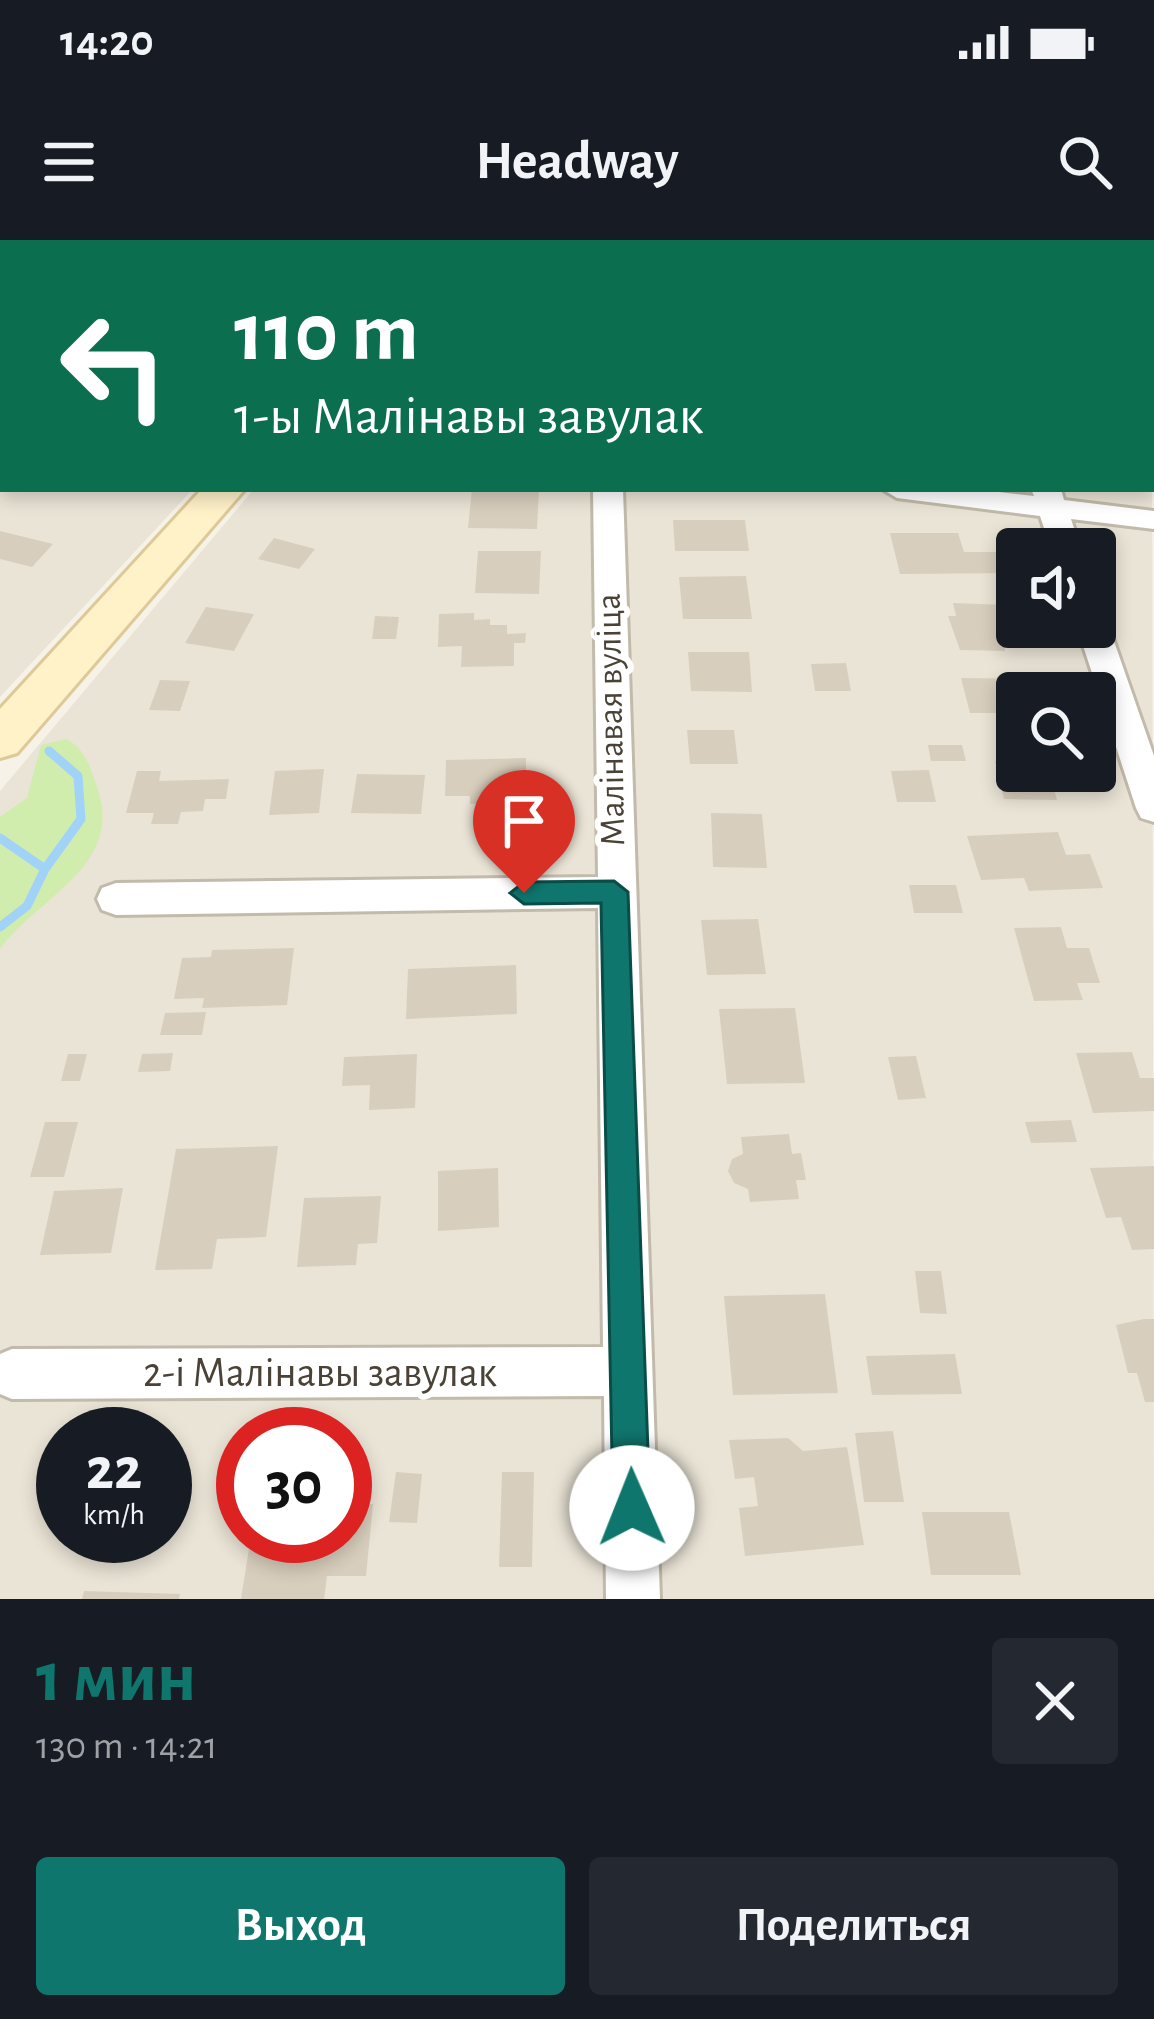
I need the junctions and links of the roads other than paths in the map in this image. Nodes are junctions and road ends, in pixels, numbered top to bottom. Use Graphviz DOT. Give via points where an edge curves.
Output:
graph roads {
  1 [pos="222,492"];
  2 [pos="608,492"];
  3 [pos="943,492"];
  4 [pos="1049,499"];
  5 [pos="1154,520"];
  6 [pos="1059,528"];
  7 [pos="1100,648"];
  8 [pos="0,740"];
  9 [pos="1154,808"];
  10 [pos="614,892"];
  11 [pos="116,899"];
  12 [pos="628,1371"];
  13 [pos="12,1374"];
  14 [pos="633,1599"];
  1 -- 8 [label="main road"];
  2 -- 10 [label="street, Малінавая вуліца"];
  3 -- 4 [label="street"];
  4 -- 5 [label="street"];
  4 -- 6 [label="street"];
  7 -- 9 [label="street"];
  10 -- 11 [label="street"];
  10 -- 12 [label="street, Малінавая вуліца"];
  12 -- 13 [label="street, 2-і Малінавы завулак"];
  12 -- 14 [label="street, Малінавая вуліца"];
}
